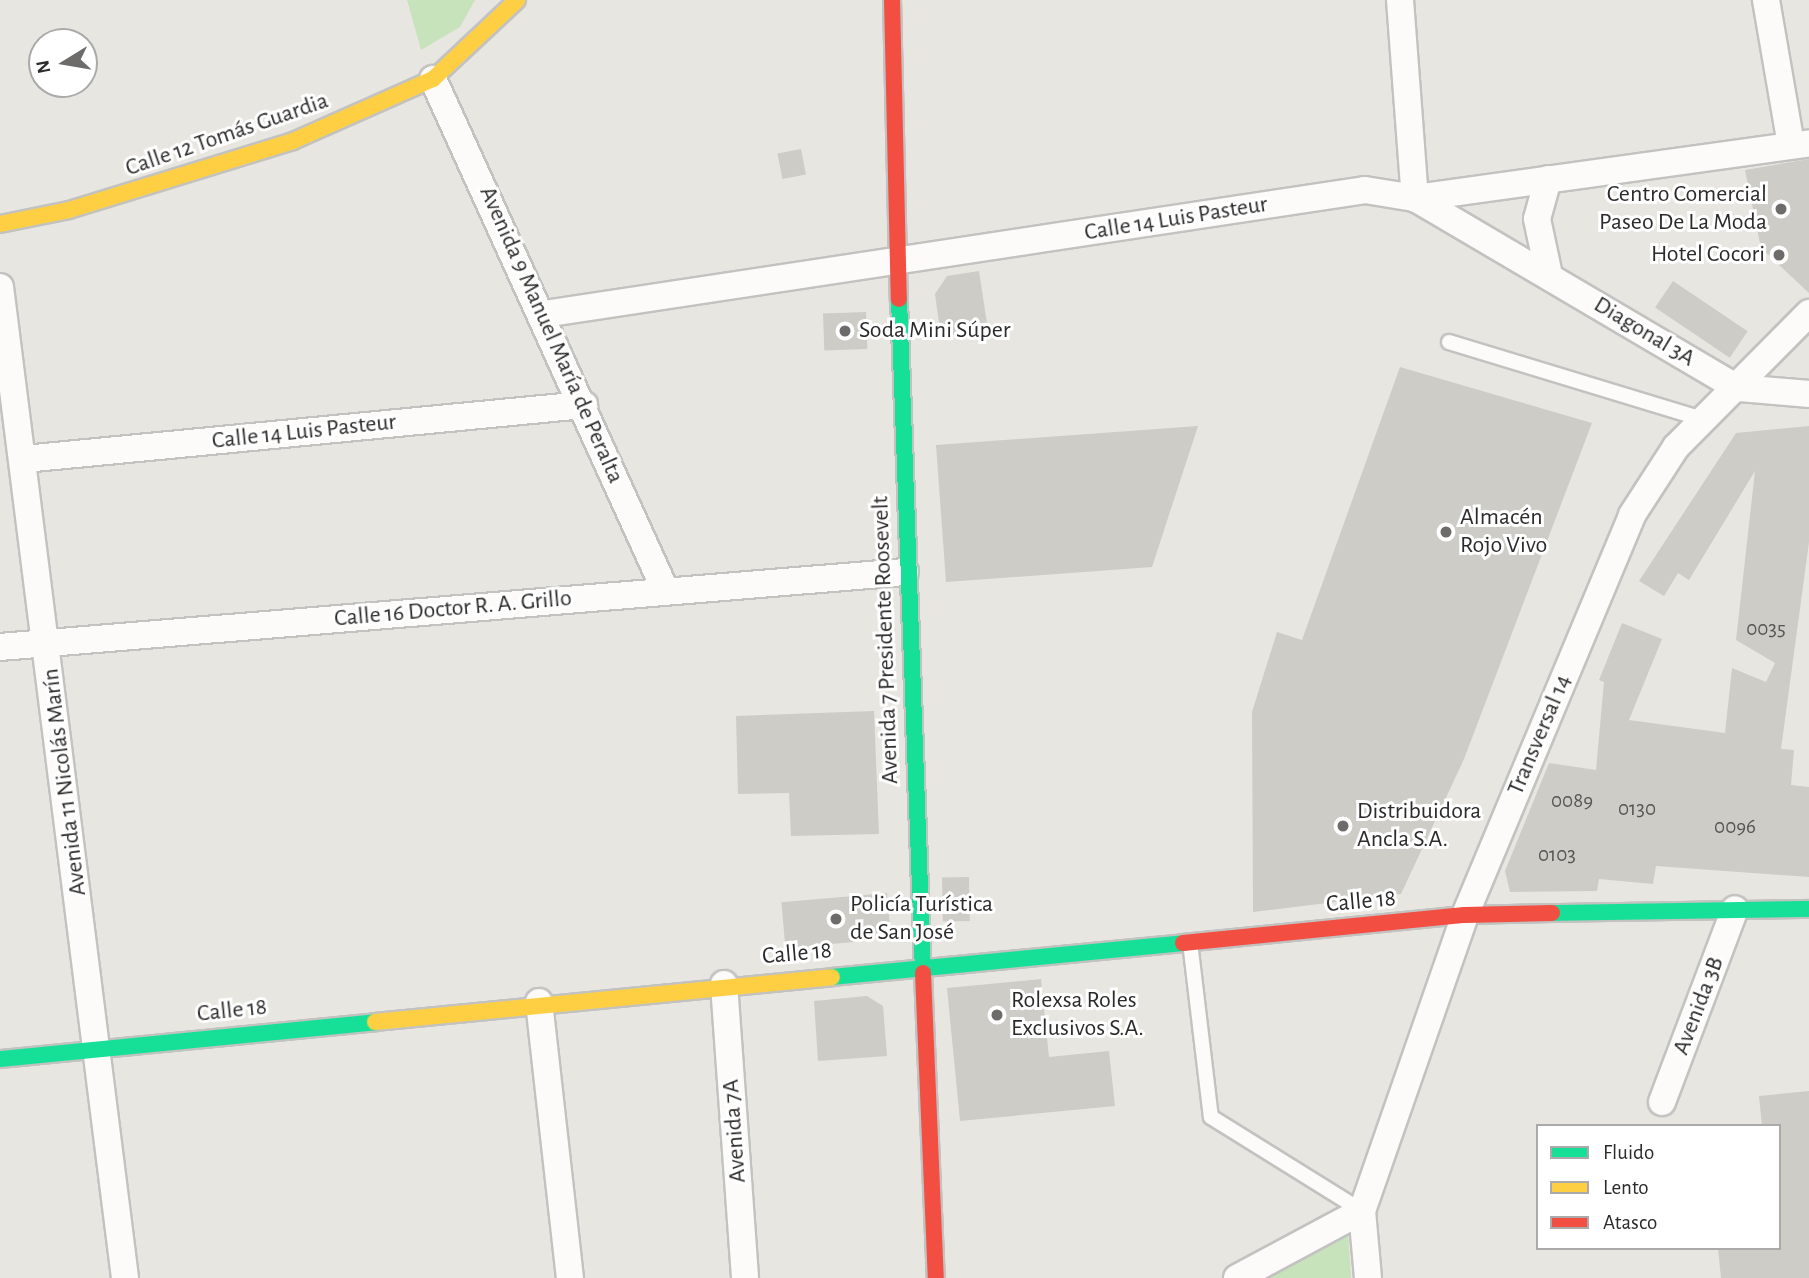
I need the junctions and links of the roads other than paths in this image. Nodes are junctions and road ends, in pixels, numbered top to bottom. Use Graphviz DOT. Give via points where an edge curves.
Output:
graph roads {
  1 [pos="517,0"];
  2 [pos="892,0"];
  3 [pos="1400,0"];
  4 [pos="1766,0"];
  5 [pos="433,79"];
  6 [pos="1800,144"];
  7 [pos="1548,179"];
  8 [pos="1415,198"];
  9 [pos="0,224"];
  10 [pos="899,261"];
  11 [pos="1549,275"];
  12 [pos="0,287"];
  13 [pos="1809,313"];
  14 [pos="544,314"];
  15 [pos="1449,342"];
  16 [pos="1738,388"];
  17 [pos="1809,394"];
  18 [pos="584,405"];
  19 [pos="1705,420"];
  20 [pos="24,459"];
  21 [pos="905,572"];
  22 [pos="666,592"];
  23 [pos="47,642"];
  24 [pos="0,647"];
  25 [pos="1735,909"];
  26 [pos="1809,909"];
  27 [pos="1465,915"];
  28 [pos="1189,941"];
  29 [pos="919,966"];
  30 [pos="724,984"];
  31 [pos="539,1002"];
  32 [pos="97,1047"];
  33 [pos="0,1059"];
  34 [pos="1662,1102"];
  35 [pos="1362,1211"];
  36 [pos="125,1278"];
  37 [pos="570,1278"];
  38 [pos="745,1278"];
  39 [pos="936,1278"];
  40 [pos="1237,1278"];
  41 [pos="1368,1278"];
  1 -- 5 [label="street, Calle 12 Tomás Guardia"];
  2 -- 10 [label="street, Avenida 7 Presidente Roosevelt"];
  3 -- 8 [label="street"];
  4 -- 6 [label="street"];
  5 -- 9 [label="street, Calle 12 Tomás Guardia" via="293,141 68,210"];
  5 -- 14 [label="street, Avenida 9 Manuel María de Peralta"];
  6 -- 7 [label="street, Calle 14 Luis Pasteur"];
  7 -- 8 [label="street, Calle 14 Luis Pasteur"];
  7 -- 11 [label="street" via="1537,219"];
  8 -- 10 [label="street, Calle 14 Luis Pasteur" via="1365,190"];
  8 -- 11 [label="street, Diagonal 3A"];
  10 -- 14 [label="street, Calle 14 Luis Pasteur"];
  10 -- 21 [label="street, Avenida 7 Presidente Roosevelt"];
  11 -- 16 [label="street, Diagonal 3A"];
  12 -- 20 [label="street, Avenida 11 Nicolás Marín"];
  13 -- 16 [label="street, Transversal 14"];
  14 -- 18 [label="street, Avenida 9 Manuel María de Peralta"];
  15 -- 19 [label="lane"];
  16 -- 17 [label="street"];
  16 -- 19 [label="street, Transversal 14"];
  18 -- 20 [label="street, Calle 14 Luis Pasteur"];
  18 -- 22 [label="street, Avenida 9 Manuel María de Peralta"];
  19 -- 27 [label="street, Transversal 14" via="1653,477 1632,515"];
  20 -- 23 [label="street, Avenida 11 Nicolás Marín"];
  21 -- 22 [label="street, Calle 16 Doctor R. A. Grillo"];
  21 -- 29 [label="street, Avenida 7 Presidente Roosevelt"];
  22 -- 23 [label="street, Calle 16 Doctor R. A. Grillo"];
  23 -- 24 [label="street, Calle 16 Doctor R. A. Grillo"];
  23 -- 32 [label="street, Avenida 11 Nicolás Marín"];
  25 -- 26 [label="street, Calle 18"];
  25 -- 27 [label="street, Calle 18"];
  25 -- 34 [label="street, Avenida 3B"];
  27 -- 28 [label="street, Calle 18"];
  27 -- 35 [label="street, Transversal 14"];
  28 -- 29 [label="street, Calle 18"];
  28 -- 35 [label="lane" via="1211,1117"];
  29 -- 30 [label="street, Calle 18"];
  29 -- 39 [label="street, Avenida 7 Presidente Roosevelt"];
  30 -- 31 [label="street, Calle 18"];
  30 -- 38 [label="street, Avenida 7A"];
  31 -- 32 [label="street, Calle 18"];
  31 -- 37 [label="street"];
  32 -- 33 [label="street, Calle 18"];
  32 -- 36 [label="street, Avenida 11 Nicolás Marín"];
  35 -- 40 [label="street"];
  35 -- 41 [label="street"];
}
